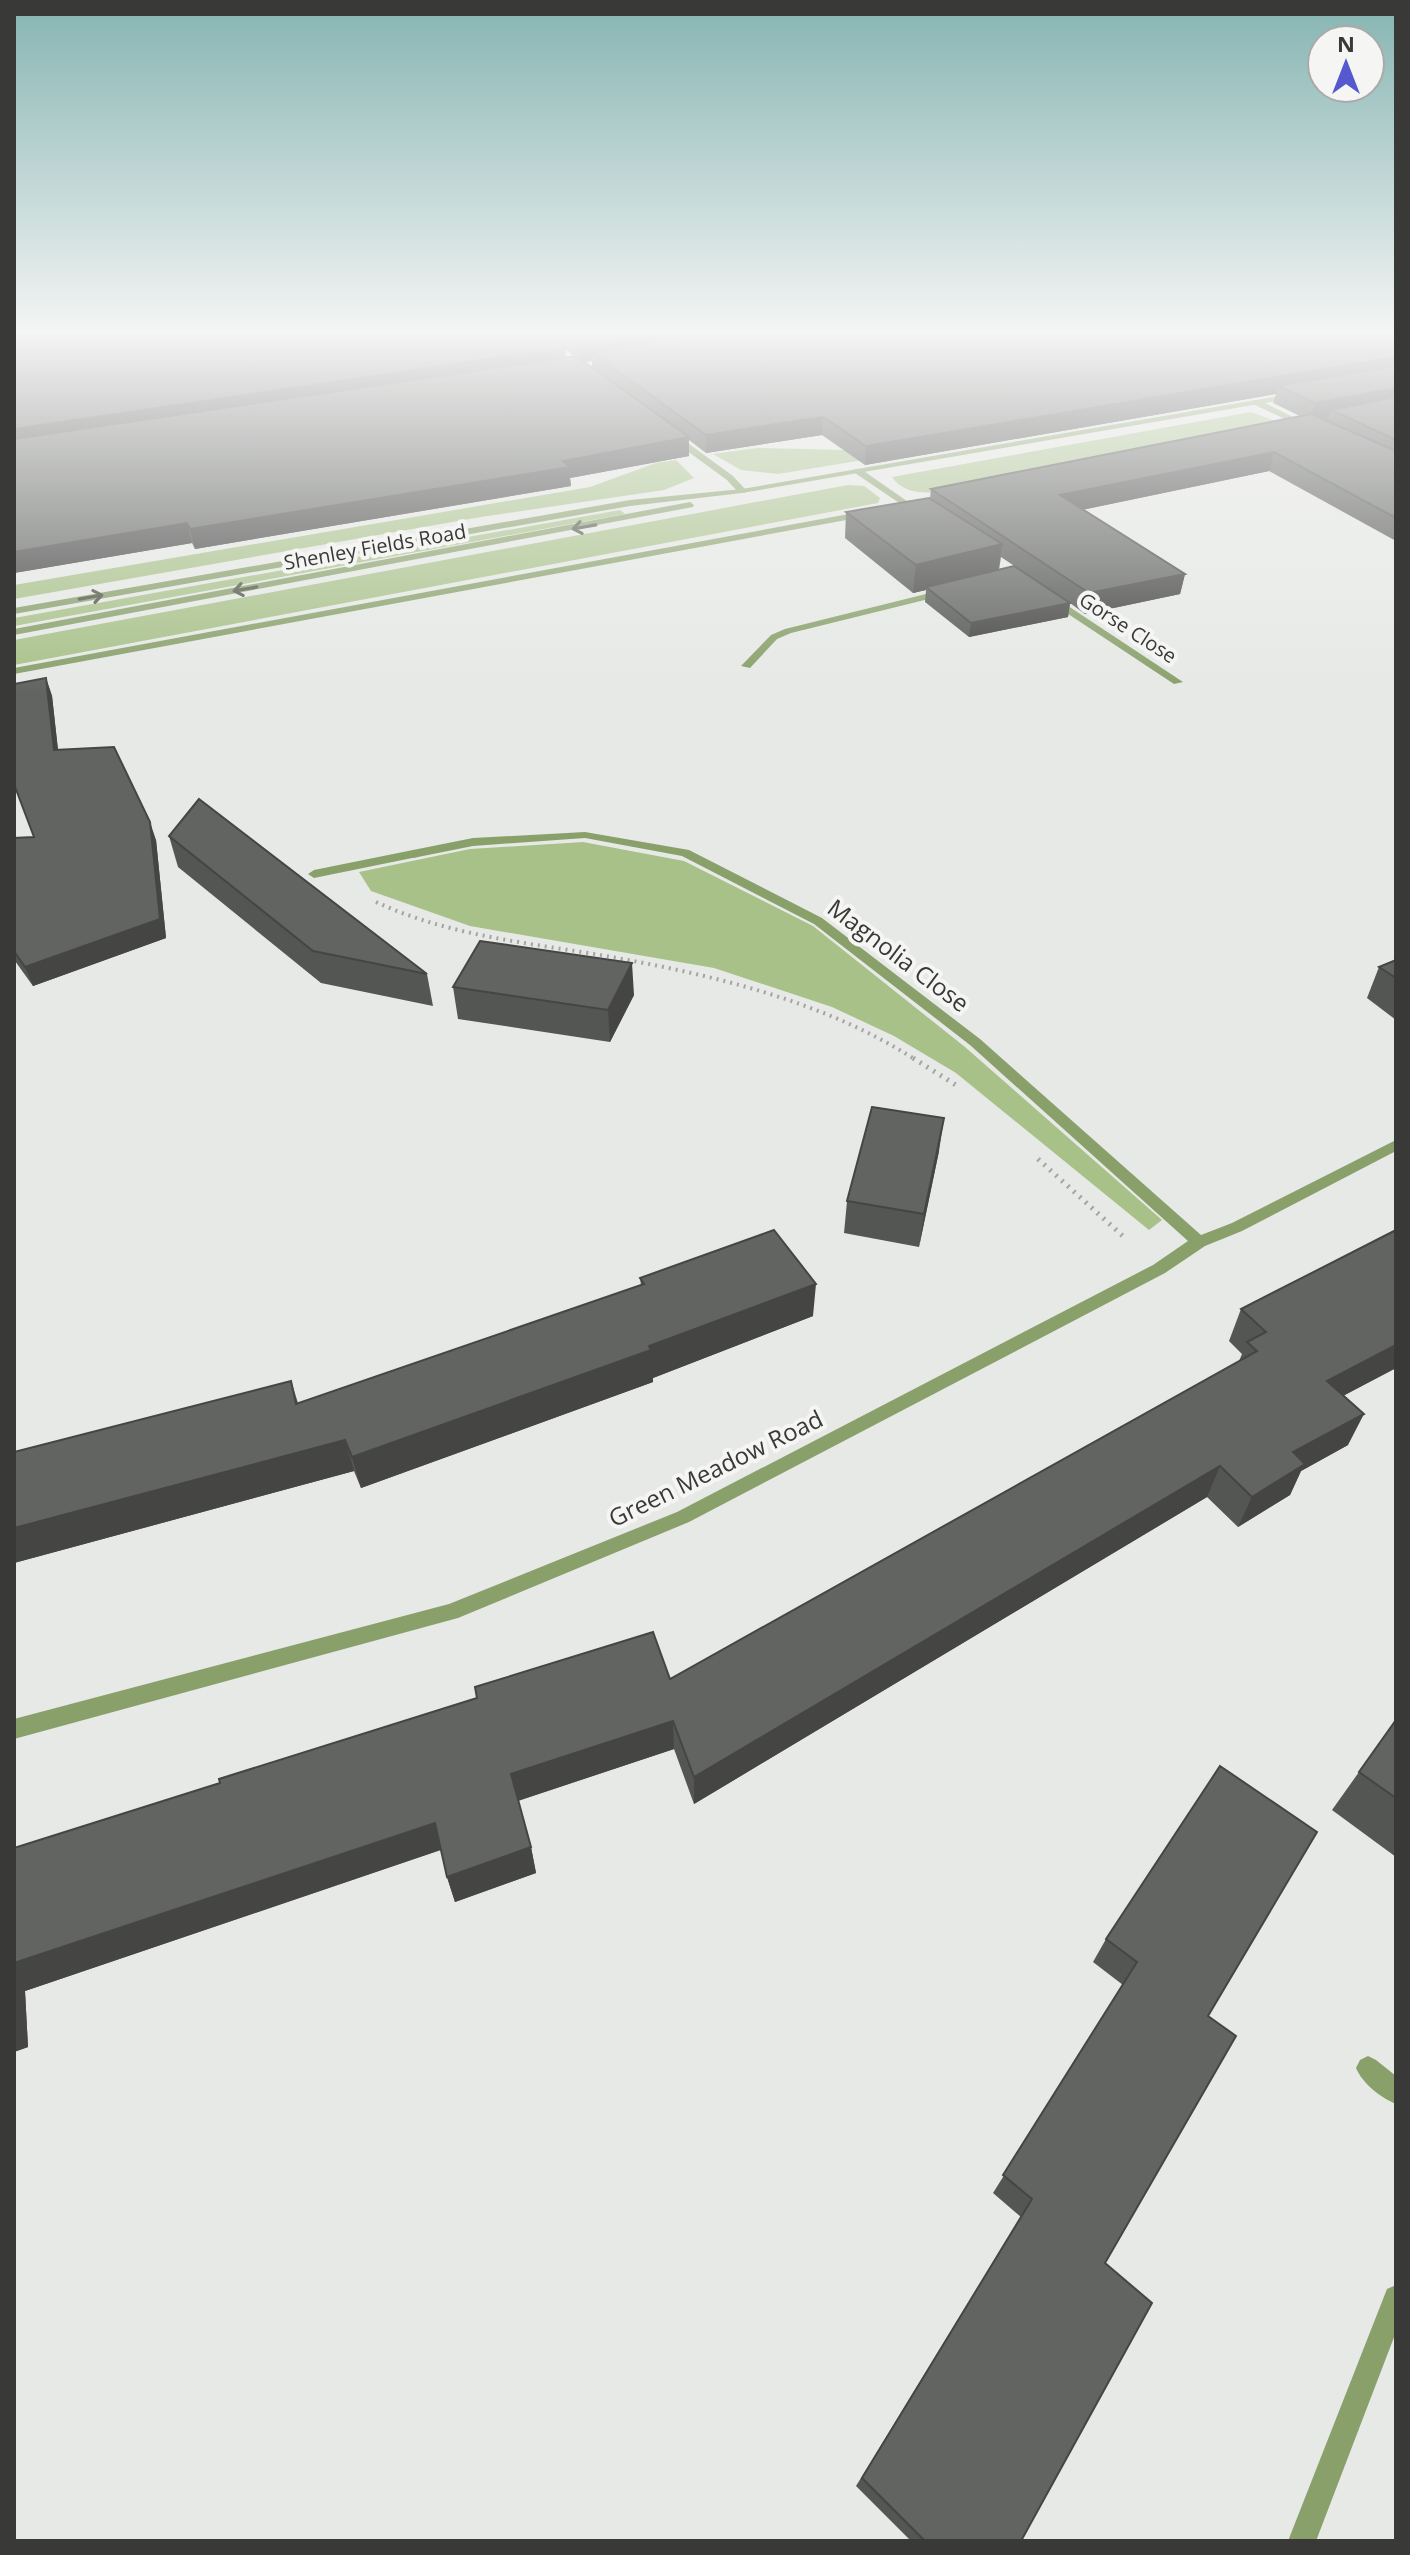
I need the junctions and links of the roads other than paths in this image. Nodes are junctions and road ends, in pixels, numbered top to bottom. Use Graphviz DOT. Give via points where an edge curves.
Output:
graph roads {
  1 [pos="697,454"];
  2 [pos="955,454"];
  3 [pos="858,471"];
  4 [pos="742,491"];
  5 [pos="924,503"];
  6 [pos="909,506"];
  7 [pos="893,509"];
  8 [pos="878,512"];
  9 [pos="935,523"];
  10 [pos="959,589"];
  11 [pos="1038,591"];
  12 [pos="14,611"];
  13 [pos="14,632"];
  14 [pos="746,666"];
  15 [pos="14,671"];
  16 [pos="1178,682"];
  17 [pos="314,874"];
  18 [pos="1396,1145"];
  19 [pos="1199,1242"];
  20 [pos="14,1729"];
  21 [pos="1368,2068"];
  22 [pos="1396,2092"];
  23 [pos="1396,2298"];
  24 [pos="1302,2541"];
  1 -- 4 [label="street"];
  2 -- 3 [label="street, Shenley Fields Road"];
  3 -- 4 [label="street, Shenley Fields Road"];
  3 -- 6 [label="street"];
  12 -- 4 [label="street, Shenley Fields Road, one-way" via="630,503"];
  4 -- 13 [label="street, Shenley Fields Road, one-way" via="654,514"];
  5 -- 6 [label="street"];
  6 -- 7 [label="street"];
  6 -- 9 [label="street"];
  8 -- 15 [label="street"];
  10 -- 14 [label="street" via="788,631 774,637"];
  11 -- 16 [label="street, Gorse Close"];
  17 -- 19 [label="street, Magnolia Close" via="473,842 585,835 685,853 818,921 975,1042"];
  18 -- 19 [label="street, Green Meadow Road"];
  19 -- 20 [label="street, Green Meadow Road" via="1159,1269 683,1517 451,1612"];
  21 -- 22 [label="street"];
  23 -- 24 [label="street"];
}
